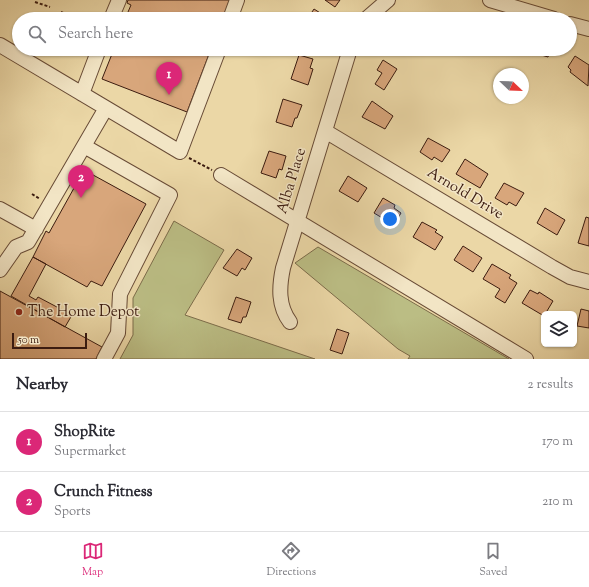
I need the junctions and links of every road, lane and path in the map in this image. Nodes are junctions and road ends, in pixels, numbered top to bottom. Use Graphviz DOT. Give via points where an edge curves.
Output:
graph roads {
  1 [pos="119,0"];
  2 [pos="237,0"];
  3 [pos="388,0"];
  4 [pos="490,0"];
  5 [pos="35,2"];
  6 [pos="50,7"];
  7 [pos="114,12"];
  8 [pos="233,12"];
  9 [pos="374,12"];
  10 [pos="530,12"];
  11 [pos="577,26"];
  12 [pos="589,29"];
  13 [pos="0,45"];
  14 [pos="12,52"];
  15 [pos="18,56"];
  16 [pos="97,56"];
  17 [pos="216,56"];
  18 [pos="348,56"];
  19 [pos="82,94"];
  20 [pos="106,108"];
  21 [pos="325,131"];
  22 [pos="84,146"];
  23 [pos="180,152"];
  24 [pos="221,175"];
  25 [pos="32,194"];
  26 [pos="43,201"];
  27 [pos="0,209"];
  28 [pos="297,220"];
  29 [pos="36,229"];
  30 [pos="0,270"];
  31 [pos="589,282"];
  32 [pos="290,322"];
  33 [pos="104,359"];
  34 [pos="526,359"];
  1 -- 7 [label="street"];
  2 -- 8 [label="street"];
  3 -- 9 [label="street"];
  4 -- 10 [label="street"];
  5 -- 6 [label="path"];
  11 -- 12 [label="street"];
  13 -- 14 [label="street"];
  15 -- 19 [label="street"];
  16 -- 19 [label="street"];
  17 -- 23 [label="street"];
  18 -- 21 [label="street, Alba Place"];
  19 -- 20 [label="street"];
  20 -- 22 [label="street"];
  20 -- 23 [label="street"];
  21 -- 28 [label="street, Alba Place"];
  21 -- 31 [label="street, Arnold Drive" via="552,267 570,277"];
  22 -- 29 [label="street"];
  22 -- 33 [label="street" via="170,195 120,294 118,333"];
  23 -- 24 [label="path"];
  24 -- 28 [label="street"];
  25 -- 26 [label="path"];
  27 -- 29 [label="street"];
  28 -- 32 [label="street, Alba Place" via="280,281 282,308"];
  28 -- 34 [label="street"];
  29 -- 30 [label="street" via="28,242 16,247"];
}
